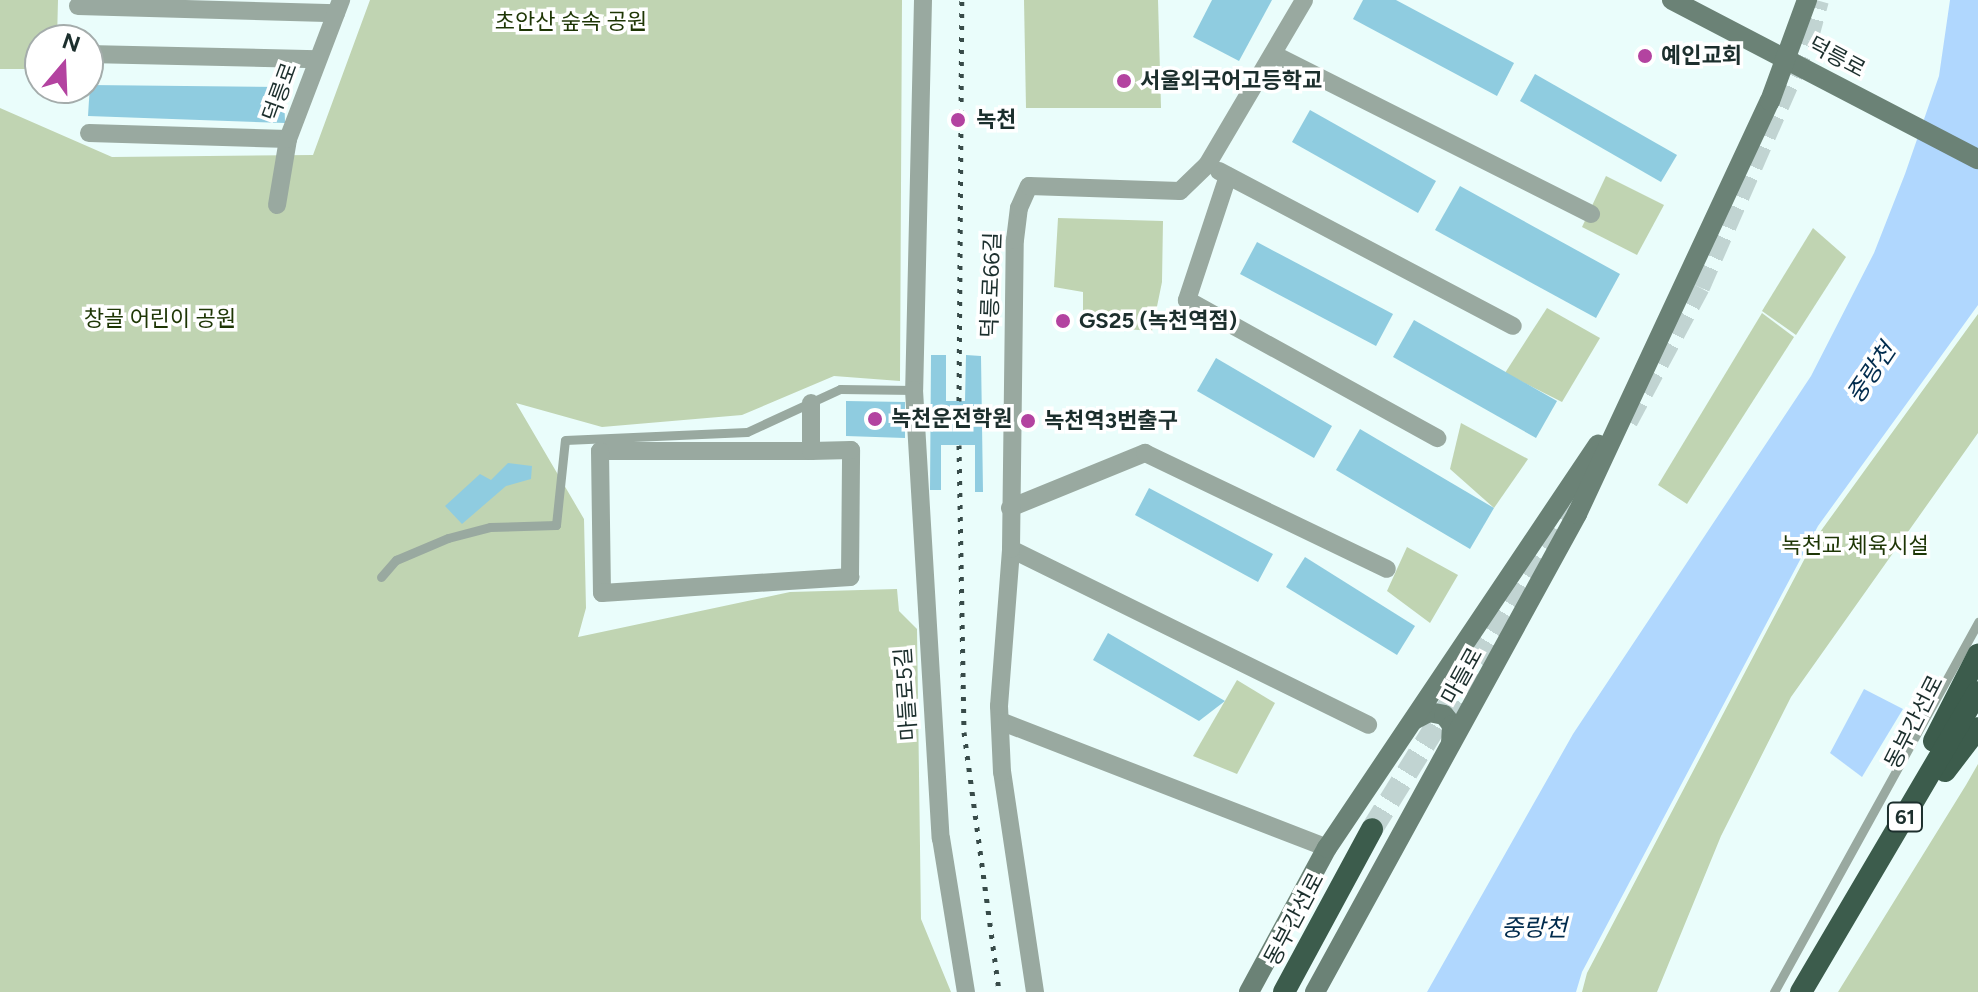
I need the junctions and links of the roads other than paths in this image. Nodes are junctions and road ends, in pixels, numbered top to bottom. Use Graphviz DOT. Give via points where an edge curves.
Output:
graph roads {
  1 [pos="923,0"];
  2 [pos="1304,0"];
  3 [pos="1672,0"];
  4 [pos="1807,0"];
  5 [pos="78,6"];
  6 [pos="338,6"];
  7 [pos="104,54"];
  8 [pos="1273,54"];
  9 [pos="1788,58"];
  10 [pos="317,59"];
  11 [pos="89,133"];
  12 [pos="288,139"];
  13 [pos="1978,159"];
  14 [pos="1207,165"];
  15 [pos="1228,176"];
  16 [pos="277,205"];
  17 [pos="1591,214"];
  18 [pos="1513,326"];
  19 [pos="1642,378"];
  20 [pos="914,390"];
  21 [pos="811,403"];
  22 [pos="1437,438"];
  23 [pos="811,451"];
  24 [pos="1010,508"];
  25 [pos="1011,549"];
  26 [pos="1387,569"];
  27 [pos="381,577"];
  28 [pos="1978,622"];
  29 [pos="1978,655"];
  30 [pos="1978,692"];
  31 [pos="1414,720"];
  32 [pos="1000,721"];
  33 [pos="1368,725"];
  34 [pos="1978,728"];
  35 [pos="1449,750"];
  36 [pos="1372,829"];
  37 [pos="1889,845"];
  38 [pos="1327,848"];
  39 [pos="1852,898"];
  40 [pos="1807,986"];
  41 [pos="966,992"];
  42 [pos="1035,992"];
  43 [pos="1249,992"];
  44 [pos="1284,992"];
  45 [pos="1315,992"];
  46 [pos="1774,992"];
  1 -- 20 [label="street, 마들로5길"];
  2 -- 8 [label="street, 덕릉로66길"];
  3 -- 9 [label="main road, 덕릉로"];
  4 -- 9 [label="main road, 마들로"];
  5 -- 6 [label="street"];
  6 -- 10 [label="street, 덕릉로"];
  7 -- 10 [label="street"];
  8 -- 14 [label="street, 덕릉로66길"];
  8 -- 17 [label="street"];
  9 -- 13 [label="main road, 덕릉로"];
  9 -- 19 [label="main road, 마들로"];
  10 -- 12 [label="street, 덕릉로"];
  11 -- 12 [label="street"];
  12 -- 16 [label="street, 덕릉로"];
  14 -- 15 [label="street"];
  14 -- 24 [label="street, 덕릉로66길" via="1180,191 1029,186 1015,240"];
  15 -- 18 [label="street"];
  15 -- 22 [label="street" via="1187,300"];
  19 -- 31 [label="main road, 마들로"];
  19 -- 35 [label="main road, 마들로" via="1541,584"];
  20 -- 21 [label="lane" via="840,389"];
  20 -- 41 [label="street, 마들로5길" via="941,838"];
  21 -- 23 [label="street"];
  21 -- 27 [label="lane" via="747,432 565,440 556,525 490,527 448,538 396,560"];
  23 -- 23 [label="street" via="851,450 850,577 602,593 600,451"];
  24 -- 25 [label="street, 덕릉로66길"];
  24 -- 26 [label="street" via="1145,453"];
  25 -- 32 [label="street, 덕릉로66길"];
  25 -- 33 [label="street"];
  28 -- 46 [label="lane"];
  29 -- 39 [label="highway, 동부간선로 / 61"];
  30 -- 37 [label="highway, 동부간선로 / 61"];
  31 -- 35 [label="main road" via="1429,712 1448,719 1454,734"];
  31 -- 38 [label="main road, 마들로"];
  32 -- 38 [label="street"];
  32 -- 42 [label="street, 덕릉로66길" via="1002,772"];
  34 -- 37 [label="highway"];
  35 -- 45 [label="main road, 마들로"];
  36 -- 44 [label="highway, 동부간선로"];
  37 -- 39 [label="highway, 동부간선로 / 61"];
  38 -- 43 [label="main road, 마들로"];
  39 -- 40 [label="highway, 동부간선로 / 61"];
}
